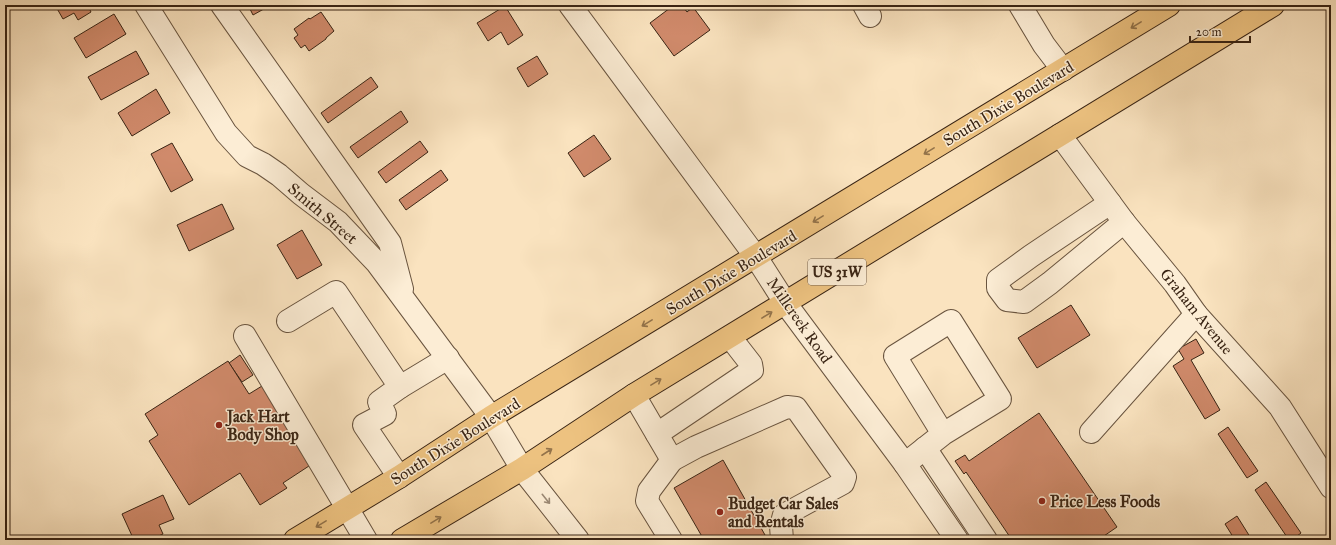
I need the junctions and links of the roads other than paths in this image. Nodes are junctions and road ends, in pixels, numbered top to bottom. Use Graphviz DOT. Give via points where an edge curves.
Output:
graph roads {
  1 [pos="146,5"];
  2 [pos="222,5"];
  3 [pos="570,5"];
  4 [pos="1020,5"];
  5 [pos="1169,5"];
  6 [pos="1273,5"];
  7 [pos="1063,70"];
  8 [pos="1060,135"];
  9 [pos="1110,203"];
  10 [pos="1124,222"];
  11 [pos="756,257"];
  12 [pos="406,301"];
  13 [pos="786,304"];
  14 [pos="1196,314"];
  15 [pos="288,321"];
  16 [pos="245,336"];
  17 [pos="730,337"];
  18 [pos="448,358"];
  19 [pos="400,387"];
  20 [pos="634,395"];
  21 [pos="492,417"];
  22 [pos="1090,432"];
  23 [pos="657,434"];
  24 [pos="943,434"];
  25 [pos="925,448"];
  26 [pos="672,460"];
  27 [pos="905,464"];
  28 [pos="522,469"];
  29 [pos="399,477"];
  30 [pos="1331,487"];
  31 [pos="347,508"];
  32 [pos="295,540"];
  33 [pos="366,540"];
  34 [pos="402,540"];
  35 [pos="578,540"];
  36 [pos="671,540"];
  37 [pos="782,540"];
  38 [pos="957,540"];
  39 [pos="986,540"];
  1 -- 12 [label="street, Smith Street" via="226,132 247,156 263,164 338,222 377,263"];
  2 -- 12 [label="street" via="390,243"];
  3 -- 11 [label="street, Millcreek Road"];
  4 -- 7 [label="street" via="1044,45"];
  5 -- 7 [label="highway, South Dixie Boulevard, one-way"];
  6 -- 8 [label="highway, US 31W"];
  7 -- 11 [label="highway, South Dixie Boulevard, one-way"];
  8 -- 9 [label="street, Graham Avenue"];
  8 -- 13 [label="highway, US 31W"];
  9 -- 10 [label="street, Graham Avenue"];
  9 -- 10 [label="street" via="998,280 998,288 1007,300 1024,302"];
  10 -- 14 [label="street, Graham Avenue"];
  11 -- 13 [label="street, Millcreek Road"];
  11 -- 21 [label="highway, South Dixie Boulevard, one-way"];
  12 -- 18 [label="street, Smith Street"];
  17 -- 13 [label="highway, US 31W, one-way"];
  13 -- 27 [label="street, Millcreek Road"];
  14 -- 22 [label="street"];
  14 -- 30 [label="street, Graham Avenue" via="1280,407"];
  15 -- 19 [label="street" via="336,292"];
  16 -- 31 [label="street"];
  20 -- 17 [label="highway, US 31W, one-way"];
  17 -- 23 [label="street" via="751,364 752,370"];
  18 -- 19 [label="street"];
  18 -- 21 [label="street, Smith Street"];
  19 -- 29 [label="street" via="379,402 385,414 364,425"];
  20 -- 23 [label="street"];
  28 -- 20 [label="highway, US 31W, one-way"];
  21 -- 28 [label="street, Smith Street"];
  21 -- 29 [label="highway, South Dixie Boulevard"];
  23 -- 26 [label="street"];
  24 -- 24 [label="street" via="1000,399 951,321 895,356"];
  24 -- 25 [label="street"];
  25 -- 27 [label="street"];
  25 -- 39 [label="street"];
  26 -- 36 [label="street" via="649,491 647,501"];
  26 -- 37 [label="street" via="787,407 796,408 845,477 843,483 784,515 781,526"];
  27 -- 38 [label="street, Millcreek Road"];
  34 -- 28 [label="highway, US 31W, one-way"];
  28 -- 35 [label="street, Smith Street, one-way"];
  29 -- 31 [label="highway, South Dixie Boulevard"];
  31 -- 32 [label="highway, South Dixie Boulevard, one-way"];
  31 -- 33 [label="street"];
}
